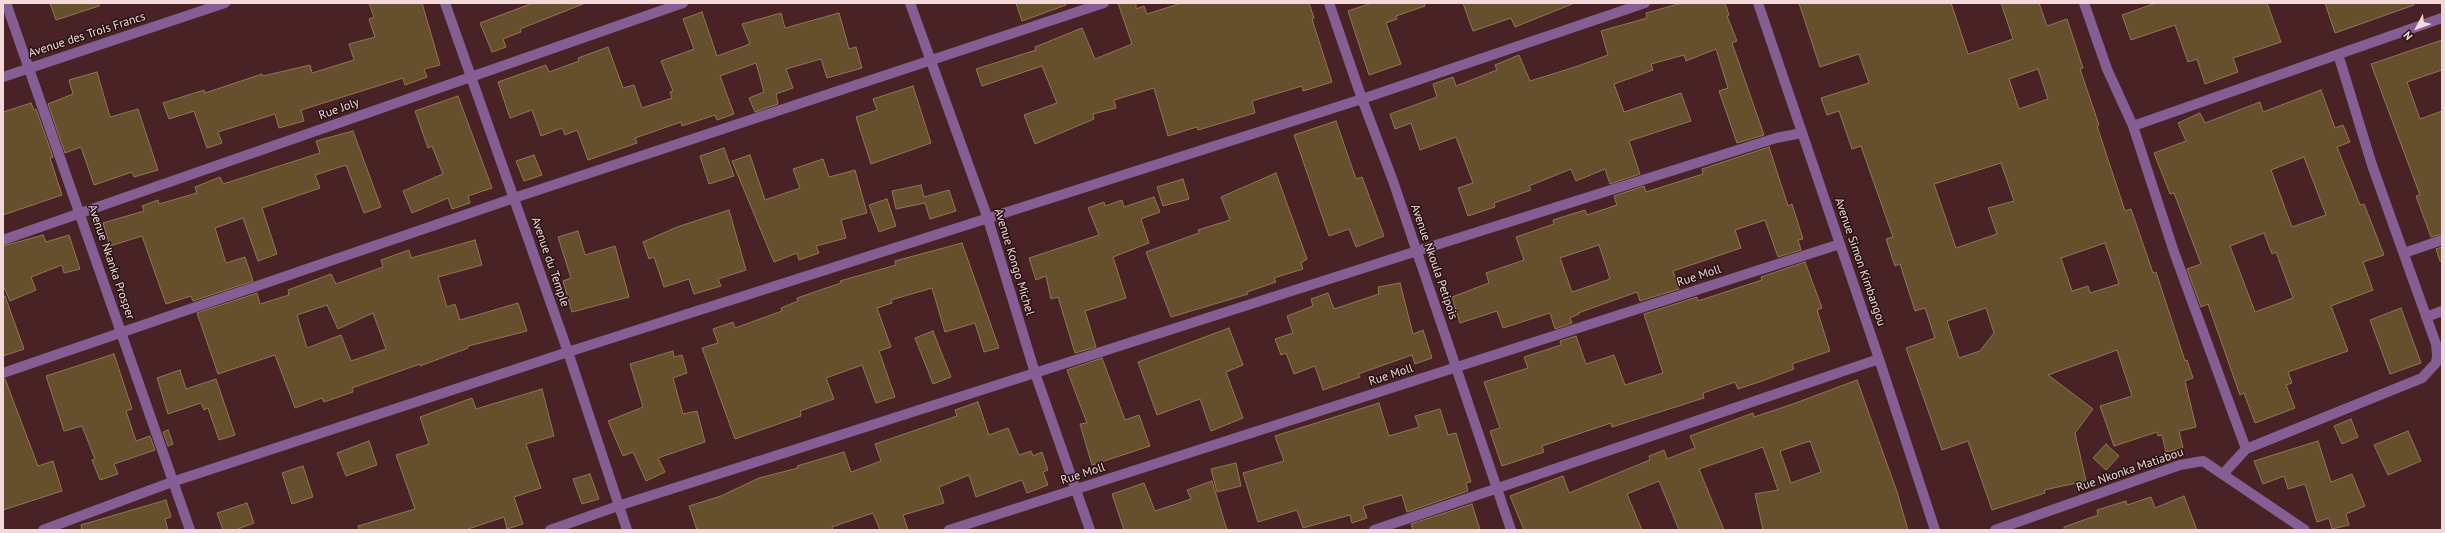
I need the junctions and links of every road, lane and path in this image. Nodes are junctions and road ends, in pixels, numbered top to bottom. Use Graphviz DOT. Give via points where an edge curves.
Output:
graph roads {
  1 [pos="6,3"];
  2 [pos="225,3"];
  3 [pos="444,3"];
  4 [pos="683,3"];
  5 [pos="910,3"];
  6 [pos="1104,3"];
  7 [pos="1329,3"];
  8 [pos="1645,3"];
  9 [pos="1758,3"];
  10 [pos="2084,3"];
  11 [pos="2442,18"];
  12 [pos="2338,54"];
  13 [pos="929,62"];
  14 [pos="27,69"];
  15 [pos="470,76"];
  16 [pos="3,77"];
  17 [pos="1362,100"];
  18 [pos="2133,126"];
  19 [pos="1802,133"];
  20 [pos="514,198"];
  21 [pos="81,213"];
  22 [pos="988,219"];
  23 [pos="3,240"];
  24 [pos="2442,240"];
  25 [pos="1840,244"];
  26 [pos="1416,250"];
  27 [pos="2404,253"];
  28 [pos="2442,311"];
  29 [pos="2426,317"];
  30 [pos="120,331"];
  31 [pos="568,352"];
  32 [pos="1879,359"];
  33 [pos="1456,368"];
  34 [pos="3,373"];
  35 [pos="1035,373"];
  36 [pos="2246,450"];
  37 [pos="2223,474"];
  38 [pos="172,482"];
  39 [pos="1077,490"];
  40 [pos="1497,490"];
  41 [pos="618,506"];
  42 [pos="43,530"];
  43 [pos="190,530"];
  44 [pos="550,530"];
  45 [pos="627,530"];
  46 [pos="949,530"];
  47 [pos="1090,530"];
  48 [pos="1374,530"];
  49 [pos="1511,530"];
  50 [pos="1935,530"];
  51 [pos="1995,530"];
  52 [pos="2305,530"];
  1 -- 14 [label="street, Avenue Nkanka Prosper"];
  2 -- 14 [label="street, Avenue des Trois Francs"];
  3 -- 15 [label="street, Avenue du Temple"];
  4 -- 15 [label="street, Rue Joly"];
  5 -- 13 [label="street, Avenue Kongo Michel"];
  6 -- 13 [label="street"];
  7 -- 17 [label="street, Avenue Nkoula Petipois"];
  8 -- 17 [label="street"];
  9 -- 19 [label="street, Avenue Simon Kimbangou"];
  10 -- 18 [label="street" via="2107,69"];
  11 -- 12 [label="street"];
  12 -- 18 [label="street"];
  12 -- 27 [label="street" via="2372,165"];
  13 -- 20 [label="street"];
  13 -- 22 [label="street, Avenue Kongo Michel"];
  14 -- 16 [label="street, Avenue des Trois Francs"];
  14 -- 21 [label="street, Avenue Nkanka Prosper"];
  15 -- 20 [label="street, Avenue du Temple"];
  15 -- 21 [label="street, Rue Joly"];
  17 -- 22 [label="street"];
  17 -- 26 [label="street, Avenue Nkoula Petipois"];
  18 -- 36 [label="street" via="2174,252"];
  19 -- 25 [label="street, Avenue Simon Kimbangou"];
  19 -- 26 [label="street" via="1776,138"];
  20 -- 30 [label="street"];
  20 -- 31 [label="street, Avenue du Temple"];
  21 -- 23 [label="street, Rue Joly"];
  21 -- 30 [label="street, Avenue Nkanka Prosper"];
  22 -- 31 [label="street"];
  22 -- 35 [label="street, Avenue Kongo Michel"];
  24 -- 27 [label="street"];
  25 -- 32 [label="street, Avenue Simon Kimbangou"];
  25 -- 33 [label="street, Rue Moll"];
  26 -- 33 [label="street, Avenue Nkoula Petipois"];
  26 -- 35 [label="street"];
  27 -- 29 [label="street"];
  28 -- 29 [label="street"];
  29 -- 36 [label="street" via="2437,355 2431,370 2422,378"];
  30 -- 34 [label="street"];
  30 -- 38 [label="street, Avenue Nkanka Prosper" via="149,409"];
  31 -- 38 [label="street"];
  31 -- 41 [label="street, Avenue du Temple"];
  32 -- 40 [label="street"];
  32 -- 50 [label="street, Avenue Simon Kimbangou"];
  33 -- 39 [label="street, Rue Moll"];
  33 -- 40 [label="street, Avenue Nkoula Petipois"];
  35 -- 39 [label="street, Avenue Kongo Michel"];
  35 -- 41 [label="street"];
  36 -- 37 [label="street"];
  37 -- 51 [label="street, Rue Nkonka Matiabou" via="2203,461 2180,465"];
  37 -- 52 [label="street, Rue Nkonka Matiabou"];
  38 -- 42 [label="street"];
  38 -- 43 [label="street, Avenue Nkanka Prosper"];
  39 -- 46 [label="street, Rue Moll"];
  39 -- 47 [label="street, Avenue Kongo Michel"];
  40 -- 48 [label="street"];
  40 -- 49 [label="street, Avenue Nkoula Petipois"];
  41 -- 44 [label="street"];
  41 -- 45 [label="street, Avenue du Temple"];
}
